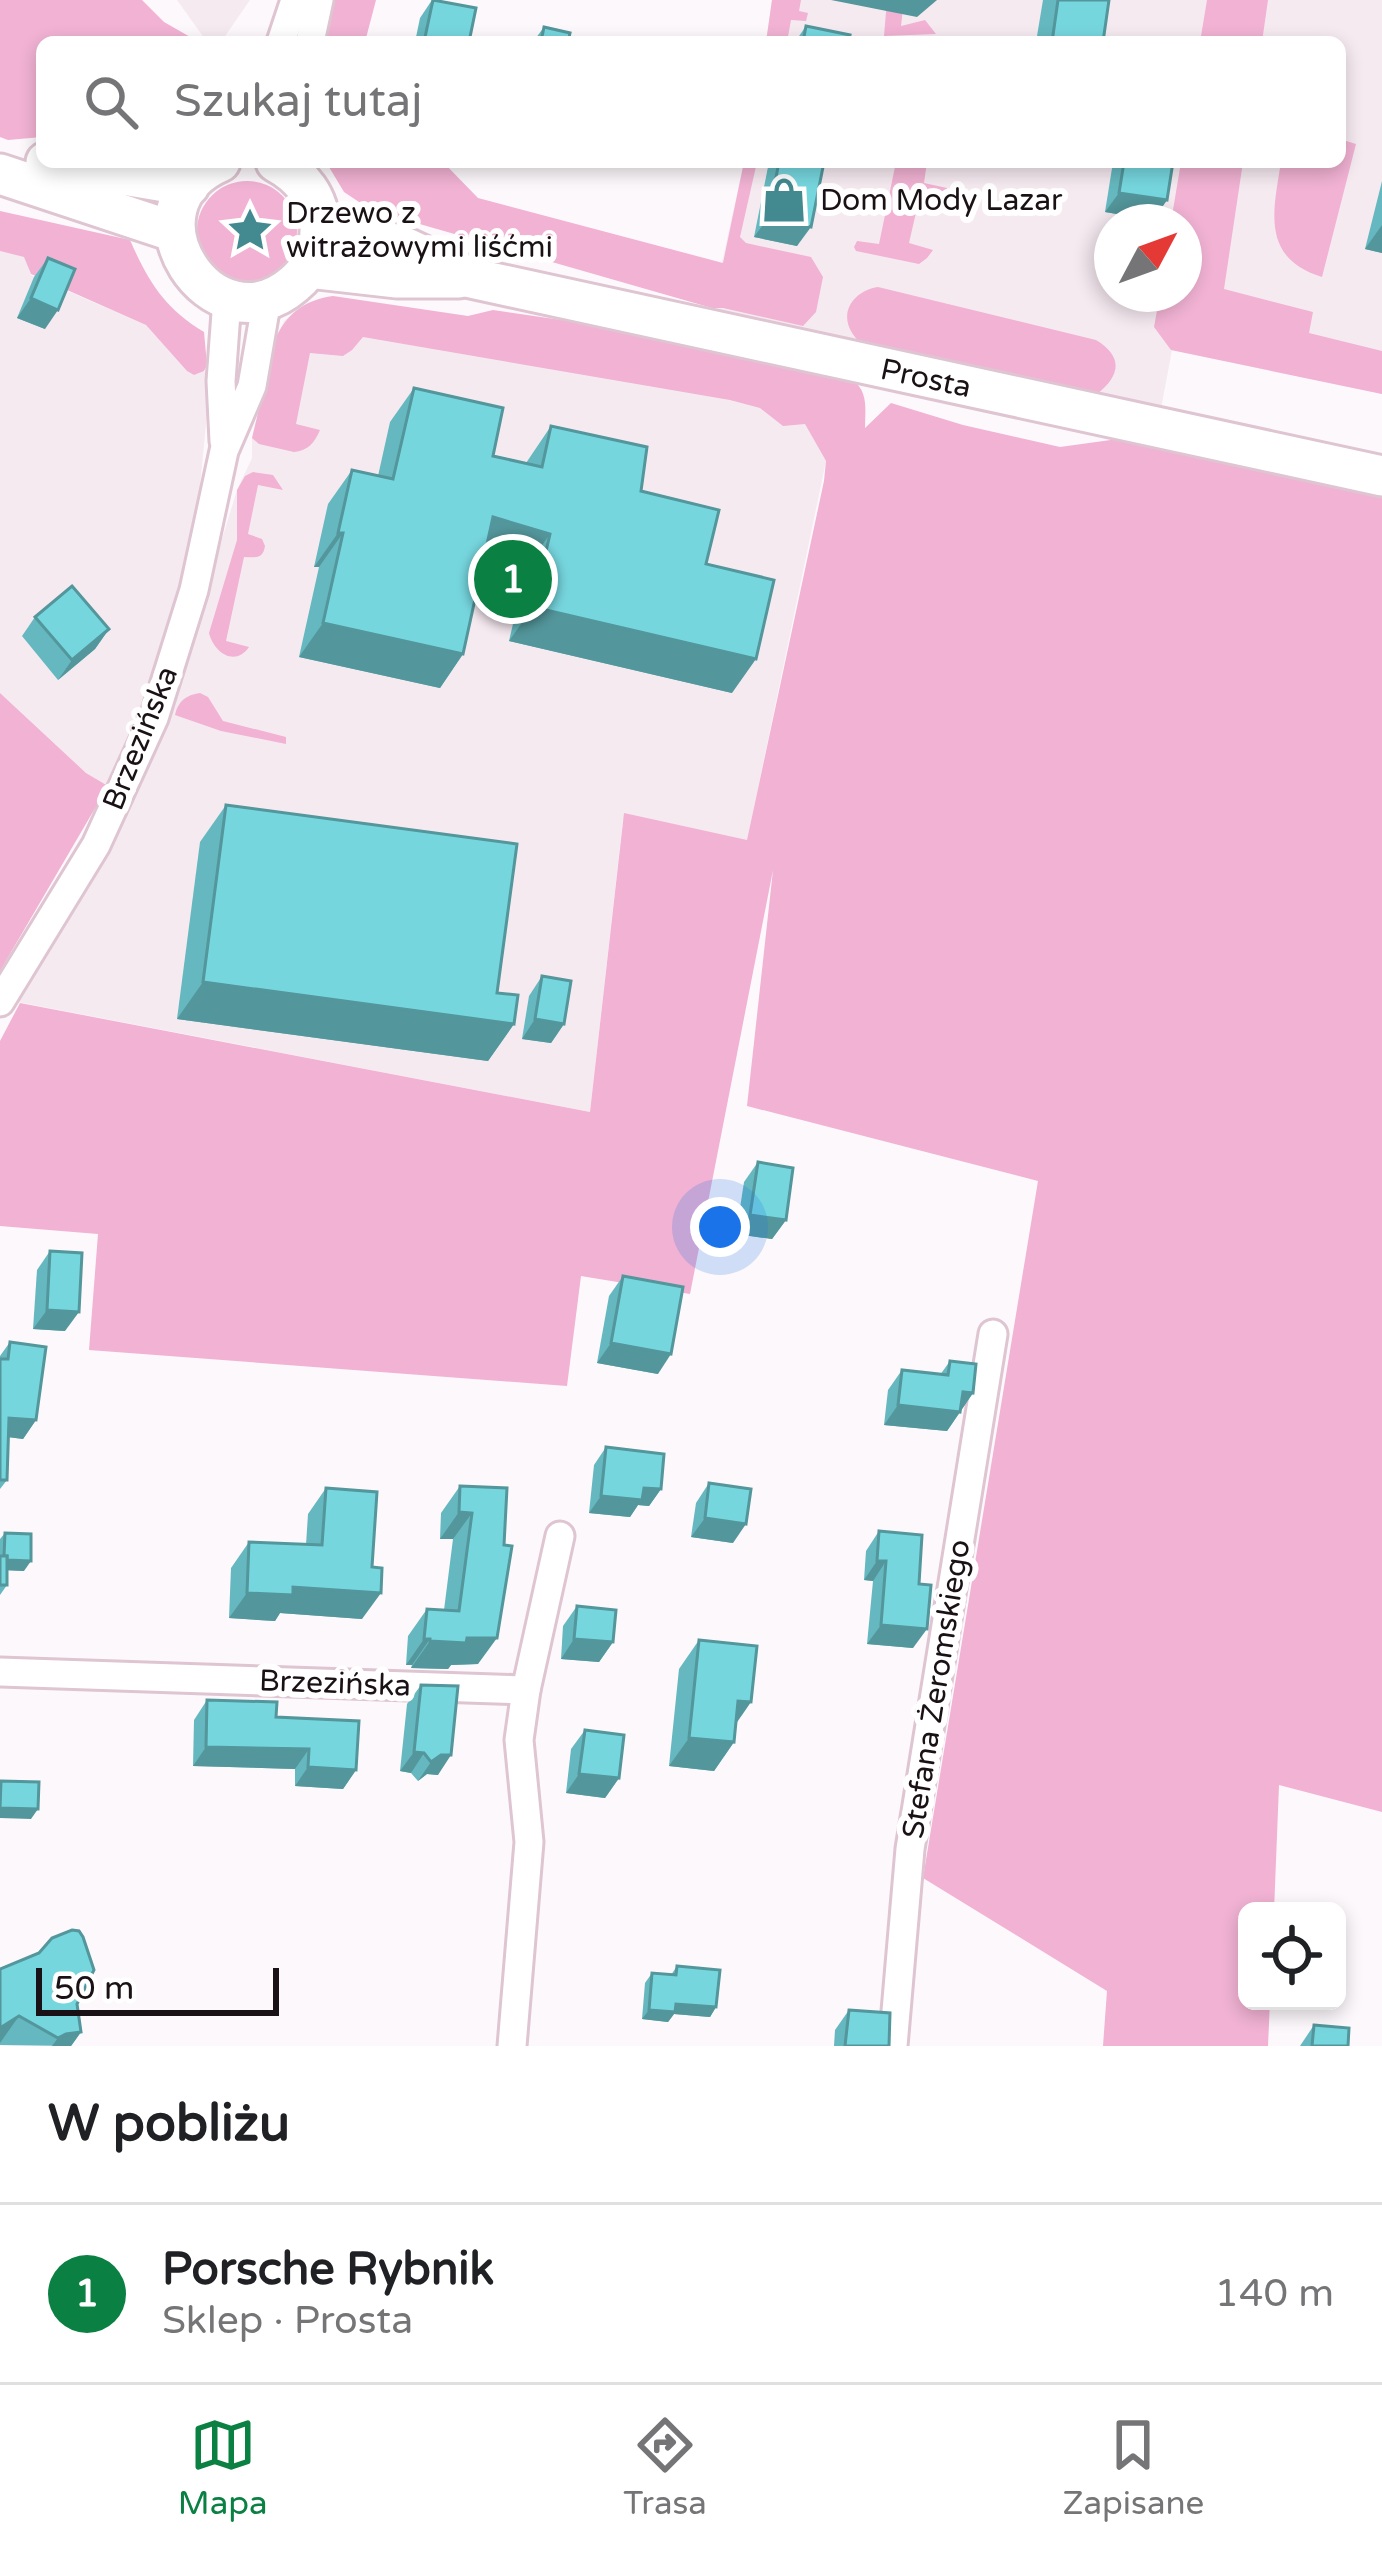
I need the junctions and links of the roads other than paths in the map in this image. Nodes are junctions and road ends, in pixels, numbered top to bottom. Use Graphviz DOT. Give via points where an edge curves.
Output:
graph roads {
  1 [pos="295,0"];
  2 [pos="320,0"];
  3 [pos="283,36"];
  4 [pos="311,36"];
  5 [pos="0,154"];
  6 [pos="36,161"];
  7 [pos="124,168"];
  8 [pos="288,168"];
  9 [pos="0,174"];
  10 [pos="204,174"];
  11 [pos="320,222"];
  12 [pos="175,232"];
  13 [pos="400,263"];
  14 [pos="309,268"];
  15 [pos="247,299"];
  16 [pos="224,451"];
  17 [pos="1382,476"];
  18 [pos="0,1002"];
  19 [pos="993,1334"];
  20 [pos="560,1536"];
  21 [pos="0,1672"];
  22 [pos="526,1690"];
  23 [pos="512,2046"];
  24 [pos="893,2046"];
  1 -- 3 [label="street"];
  2 -- 4 [label="street"];
  5 -- 6 [label="main road"];
  7 -- 10 [label="main road"];
  8 -- 11 [label="main road" via="310,191"];
  9 -- 12 [label="main road"];
  10 -- 12 [label="main road" via="177,212"];
  11 -- 13 [label="main road, Prosta"];
  11 -- 14 [label="main road"];
  12 -- 15 [label="main road" via="187,269 206,288"];
  13 -- 14 [label="main road, Prosta"];
  13 -- 17 [label="main road, Prosta"];
  14 -- 15 [label="main road" via="286,290"];
  15 -- 16 [label="street, Brzezińska" via="220,381"];
  15 -- 16 [label="street, Brzezińska" via="252,386"];
  16 -- 18 [label="street, Brzezińska" via="194,590 154,718 96,845"];
  19 -- 24 [label="street, Stefana Żeromskiego" via="910,1849"];
  20 -- 22 [label="street"];
  21 -- 22 [label="street, Brzezińska"];
  22 -- 23 [label="street" via="519,1740 529,1842"];
}
